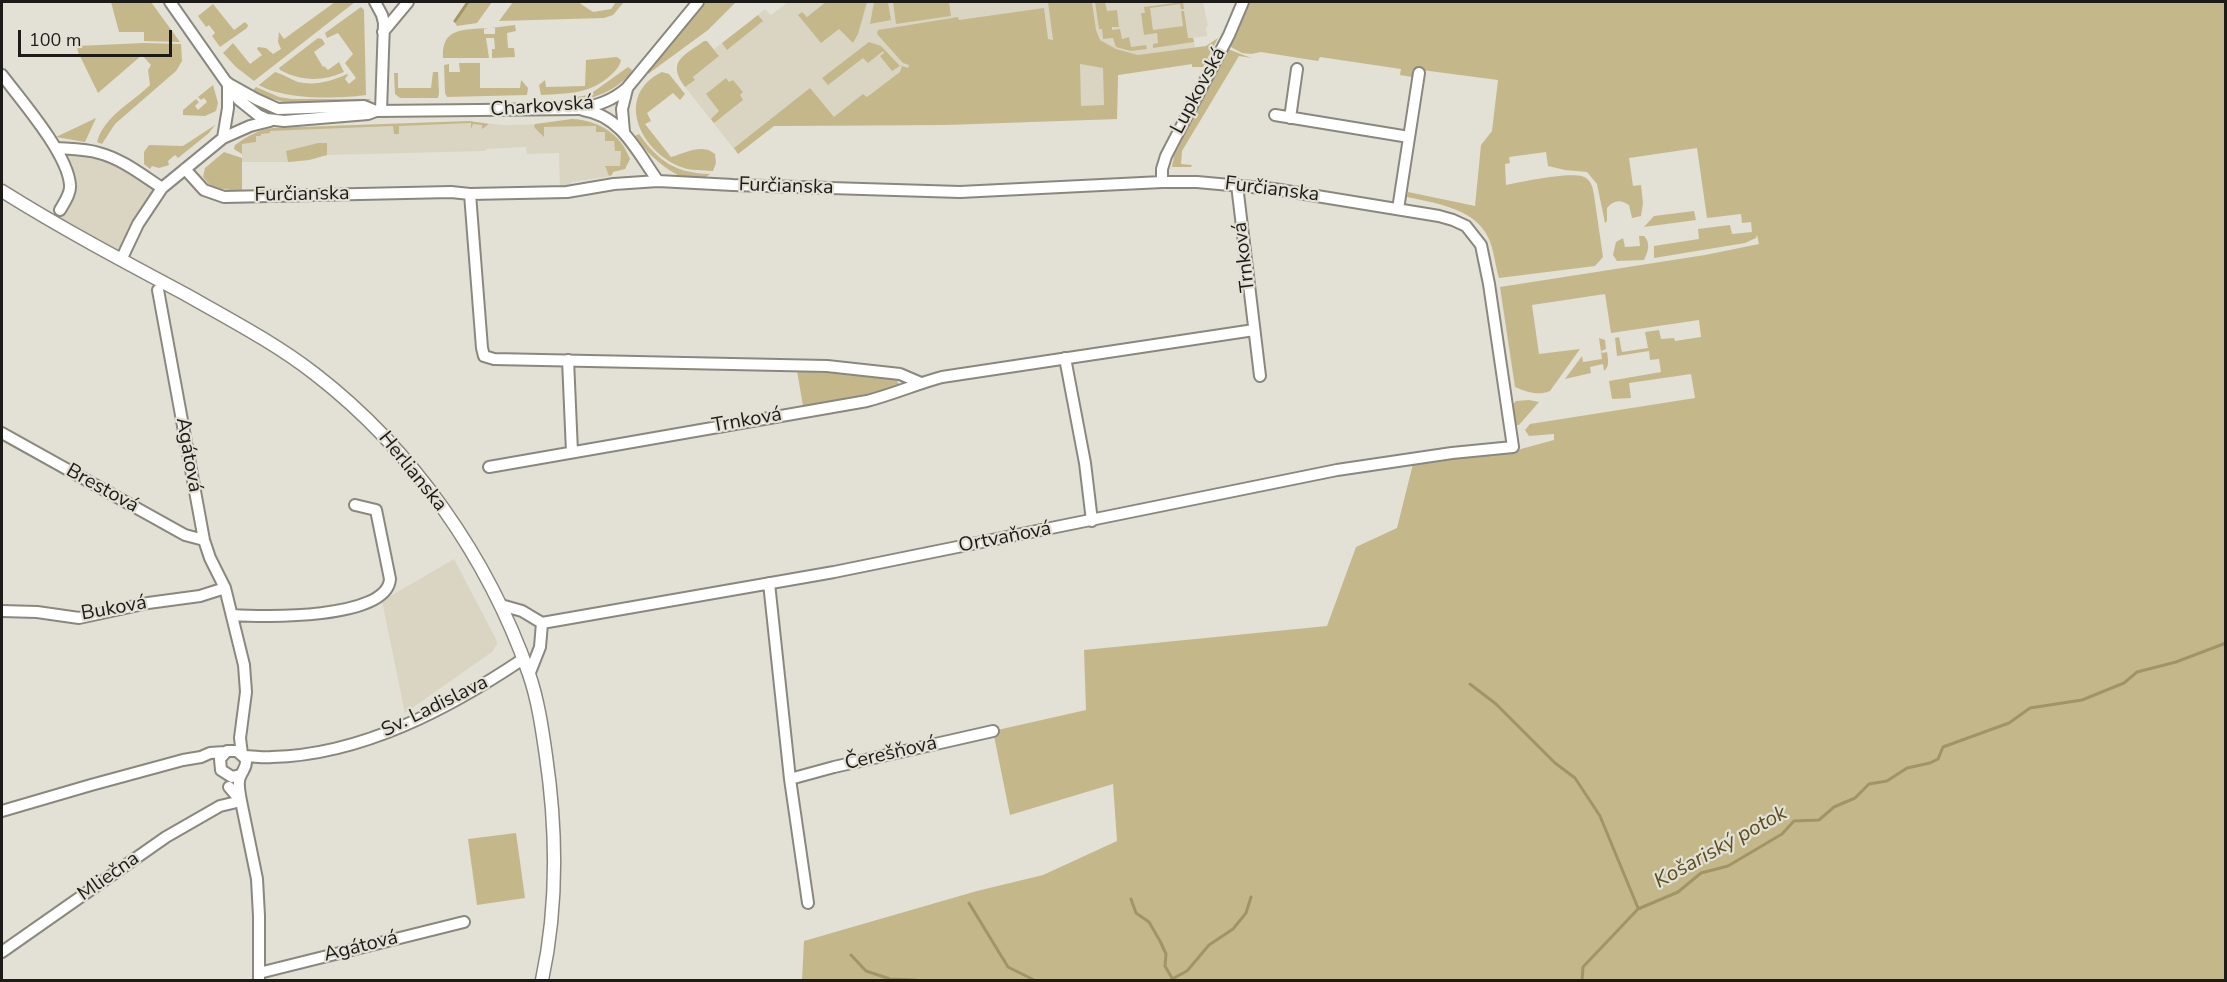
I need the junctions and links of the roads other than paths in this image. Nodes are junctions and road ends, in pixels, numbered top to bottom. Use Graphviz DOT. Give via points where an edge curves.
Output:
graph roads {
  1 [pos="170,2"];
  2 [pos="375,2"];
  3 [pos="408,2"];
  4 [pos="698,2"];
  5 [pos="1243,2"];
  6 [pos="383,32"];
  7 [pos="1297,69"];
  8 [pos="1419,73"];
  9 [pos="2,75"];
  10 [pos="228,83"];
  11 [pos="627,88"];
  12 [pos="245,94"];
  13 [pos="614,102"];
  14 [pos="270,106"];
  15 [pos="249,108"];
  16 [pos="579,109"];
  17 [pos="378,111"];
  18 [pos="622,114"];
  19 [pos="1275,115"];
  20 [pos="1290,117"];
  21 [pos="227,119"];
  22 [pos="611,120"];
  23 [pos="275,121"];
  24 [pos="237,130"];
  25 [pos="624,132"];
  26 [pos="1409,137"];
  27 [pos="223,138"];
  28 [pos="56,148"];
  29 [pos="185,169"];
  30 [pos="658,181"];
  31 [pos="1162,182"];
  32 [pos="1237,185"];
  33 [pos="162,188"];
  34 [pos="2,191"];
  35 [pos="470,194"];
  36 [pos="1398,209"];
  37 [pos="60,210"];
  38 [pos="121,260"];
  39 [pos="158,290"];
  40 [pos="1254,330"];
  41 [pos="1065,358"];
  42 [pos="568,360"];
  43 [pos="1260,376"];
  44 [pos="921,383"];
  45 [pos="2,433"];
  46 [pos="1513,447"];
  47 [pos="572,452"];
  48 [pos="489,466"];
  49 [pos="354,505"];
  50 [pos="1092,521"];
  51 [pos="204,540"];
  52 [pos="769,583"];
  53 [pos="225,588"];
  54 [pos="501,606"];
  55 [pos="2,611"];
  56 [pos="233,615"];
  57 [pos="542,623"];
  58 [pos="523,659"];
  59 [pos="529,675"];
  60 [pos="993,731"];
  61 [pos="240,738"];
  62 [pos="228,751"];
  63 [pos="243,755"];
  64 [pos="272,757"];
  65 [pos="201,758"];
  66 [pos="222,769"];
  67 [pos="242,773"];
  68 [pos="790,779"];
  69 [pos="229,787"];
  70 [pos="241,801"];
  71 [pos="220,806"];
  72 [pos="2,811"];
  73 [pos="808,903"];
  74 [pos="464,922"];
  75 [pos="2,952"];
  76 [pos="259,977"];
  77 [pos="542,981"];
  1 -- 10 [label="street"];
  2 -- 6 [label="street" via="383,19"];
  3 -- 6 [label="street"];
  4 -- 11 [label="street, Charkovská"];
  5 -- 31 [label="street, Lupkovská" via="1166,156"];
  6 -- 17 [label="street"];
  7 -- 20 [label="street"];
  8 -- 26 [label="street"];
  9 -- 28 [label="street"];
  10 -- 12 [label="street, Charkovská"];
  10 -- 15 [label="street"];
  10 -- 21 [label="street"];
  11 -- 13 [label="street, Charkovská"];
  11 -- 18 [label="street"];
  12 -- 14 [label="street, Charkovská"];
  12 -- 15 [label="street"];
  13 -- 16 [label="street, Charkovská"];
  13 -- 18 [label="street"];
  13 -- 22 [label="street"];
  14 -- 15 [label="street"];
  14 -- 17 [label="street, Charkovská" via="285,110 364,106"];
  15 -- 21 [label="street"];
  15 -- 23 [label="street"];
  15 -- 24 [label="street" via="246,120"];
  16 -- 17 [label="street, Charkovská"];
  16 -- 22 [label="street"];
  17 -- 23 [label="street, Charkovská"];
  18 -- 25 [label="street"];
  19 -- 20 [label="street"];
  20 -- 26 [label="street"];
  21 -- 27 [label="street"];
  22 -- 25 [label="street"];
  23 -- 24 [label="street, Charkovská"];
  24 -- 27 [label="street, Charkovská"];
  25 -- 30 [label="street"];
  26 -- 36 [label="street"];
  27 -- 29 [label="street, Charkovská"];
  28 -- 33 [label="street" via="109,156"];
  28 -- 37 [label="street" via="70,186"];
  29 -- 33 [label="street, Charkovská"];
  29 -- 35 [label="street, Furčianska" via="204,190 224,196"];
  30 -- 31 [label="street, Furčianska" via="960,192"];
  30 -- 35 [label="street, Furčianska" via="567,192"];
  31 -- 32 [label="street, Furčianska"];
  32 -- 36 [label="street, Furčianska"];
  32 -- 40 [label="street, Trnková"];
  33 -- 38 [label="street, Charkovská" via="138,224"];
  34 -- 38 [label="main road, Herlianska"];
  35 -- 42 [label="street" via="484,356"];
  36 -- 46 [label="street, Furčianska" via="1453,220 1476,236 1484,255"];
  38 -- 54 [label="main road, Herlianska" via="271,343 353,406 388,440 444,511"];
  39 -- 51 [label="street, Agátová"];
  40 -- 41 [label="street, Trnková"];
  40 -- 43 [label="street, Trnková"];
  41 -- 44 [label="street, Trnková"];
  41 -- 50 [label="street"];
  42 -- 44 [label="street" via="827,366 900,374"];
  42 -- 47 [label="street"];
  44 -- 47 [label="street, Trnková" via="897,394 867,400"];
  45 -- 51 [label="street, Brestová" via="185,535"];
  46 -- 50 [label="street, Ortvaňová" via="1337,470"];
  47 -- 48 [label="street, Trnková"];
  49 -- 56 [label="street" via="376,510 390,579 384,591 358,607 335,611 288,616"];
  50 -- 52 [label="street, Ortvaňová"];
  51 -- 53 [label="street, Agátová"];
  52 -- 57 [label="street, Ortvaňová"];
  52 -- 68 [label="street"];
  53 -- 55 [label="street, Buková" via="79,618"];
  53 -- 56 [label="street, Agátová"];
  54 -- 57 [label="street" via="522,610"];
  54 -- 58 [label="main road, Herlianska"];
  56 -- 61 [label="street, Agátová" via="245,674"];
  57 -- 59 [label="street" via="540,647"];
  58 -- 59 [label="main road, Herlianska"];
  58 -- 64 [label="street, Sv. Ladislava" via="481,686 394,730 324,750"];
  59 -- 77 [label="main road, Herlianska" via="541,723 554,833 554,890"];
  60 -- 68 [label="street, Čerešňová"];
  61 -- 62 [label="street"];
  61 -- 63 [label="street, Agátová"];
  62 -- 63 [label="street"];
  62 -- 65 [label="street"];
  62 -- 66 [label="street" via="221,757"];
  63 -- 64 [label="street"];
  63 -- 67 [label="street" via="247,765"];
  64 -- 67 [label="street"];
  65 -- 66 [label="street"];
  65 -- 72 [label="street"];
  66 -- 67 [label="street" via="232,777"];
  66 -- 69 [label="street"];
  67 -- 70 [label="street, Agátová"];
  68 -- 73 [label="street"];
  69 -- 70 [label="street"];
  69 -- 71 [label="street"];
  70 -- 71 [label="street, Mliečna"];
  70 -- 76 [label="street, Agátová" via="257,879"];
  71 -- 75 [label="street, Mliečna" via="166,837"];
  74 -- 76 [label="street, Agátová"];
}
